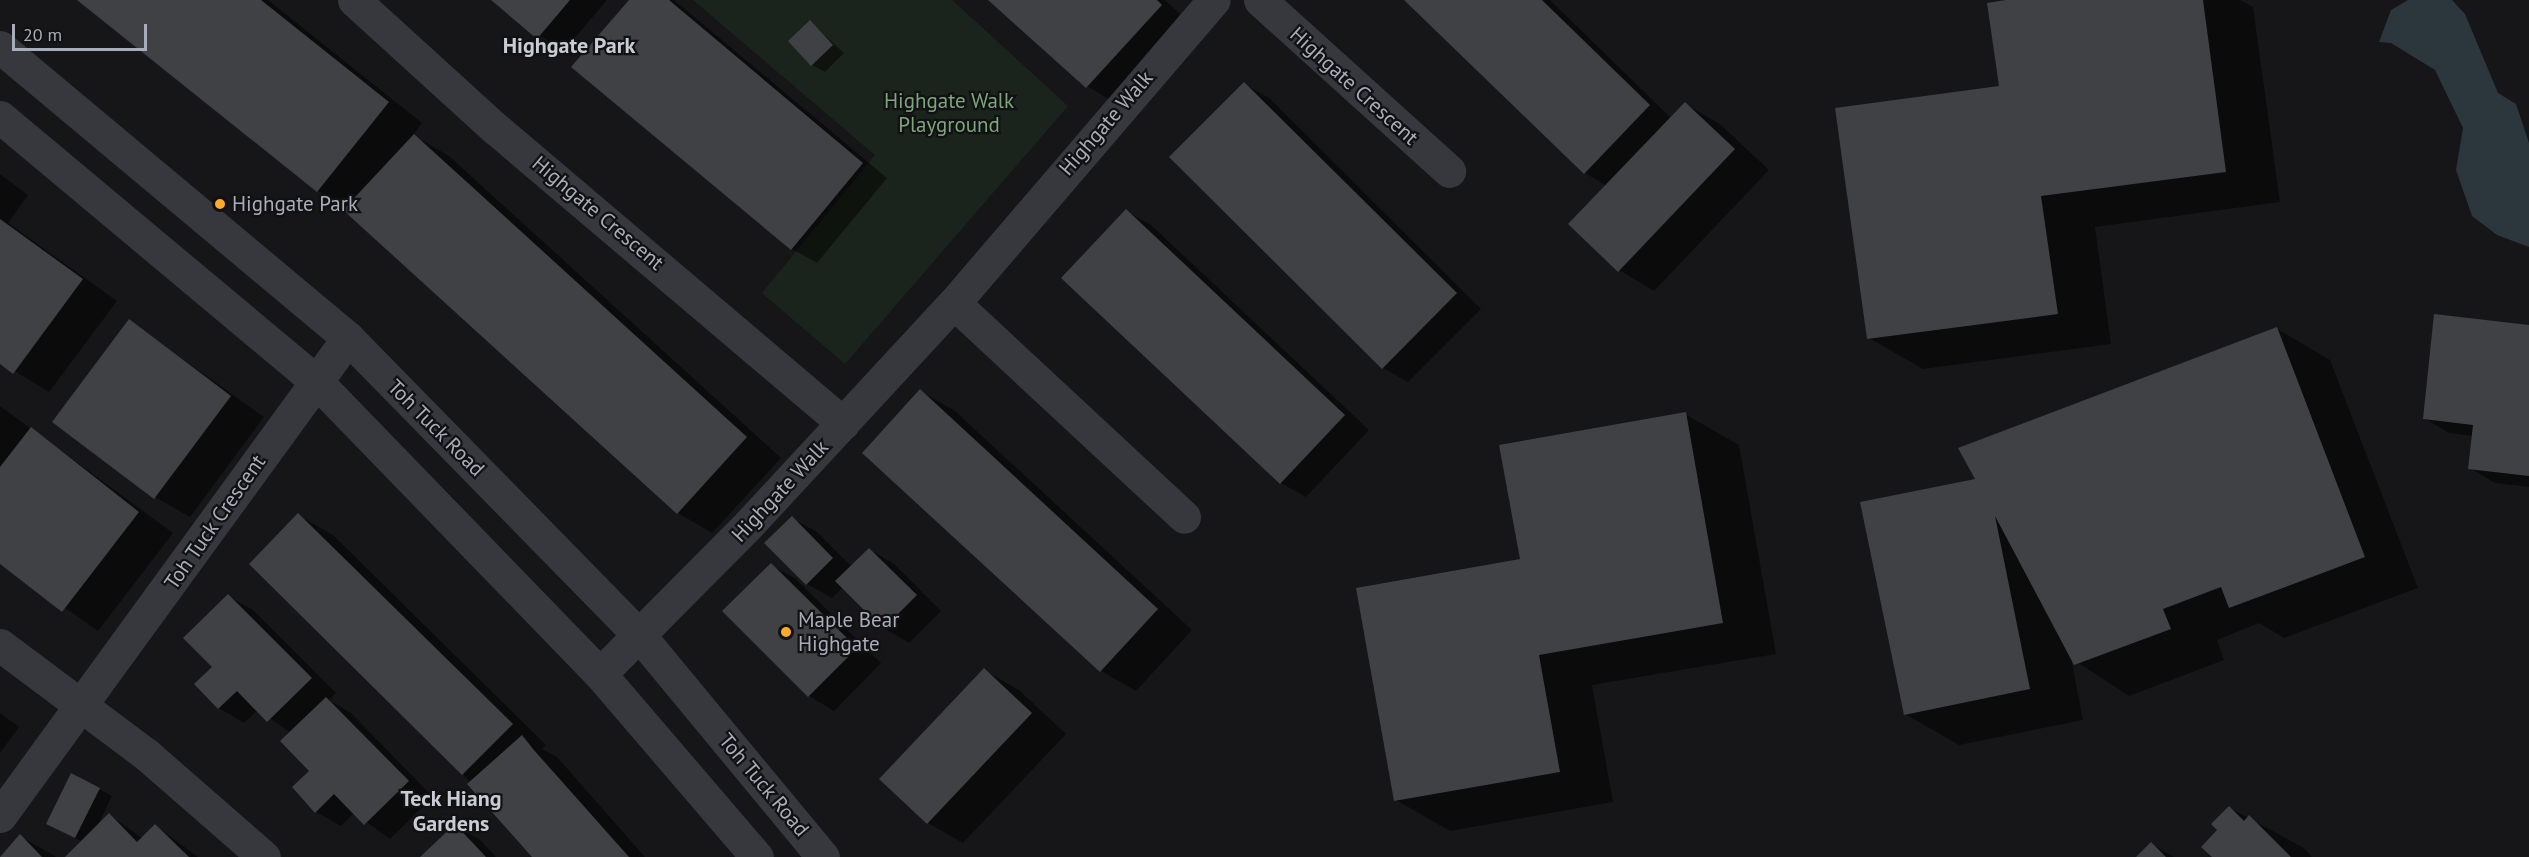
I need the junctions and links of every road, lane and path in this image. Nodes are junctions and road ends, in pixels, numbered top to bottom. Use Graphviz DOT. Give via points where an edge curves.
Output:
graph roads {
  1 [pos="354,0"];
  2 [pos="1214,0"];
  3 [pos="1260,0"];
  4 [pos="0,47"];
  5 [pos="0,117"];
  6 [pos="1449,171"];
  7 [pos="954,303"];
  8 [pos="348,338"];
  9 [pos="315,380"];
  10 [pos="843,423"];
  11 [pos="1184,517"];
  12 [pos="640,636"];
  13 [pos="0,645"];
  14 [pos="600,674"];
  15 [pos="84,706"];
  16 [pos="0,816"];
  17 [pos="264,857"];
  18 [pos="757,857"];
  19 [pos="823,857"];
  1 -- 10 [label="street, Highgate Crescent" via="496,129"];
  2 -- 7 [label="street, Highgate Walk"];
  3 -- 6 [label="street, Highgate Crescent"];
  4 -- 8 [label="street, Toh Tuck Road"];
  5 -- 9 [label="street"];
  7 -- 10 [label="street, Highgate Walk"];
  7 -- 11 [label="street"];
  8 -- 9 [label="street, Toh Tuck Crescent"];
  8 -- 12 [label="street, Toh Tuck Road"];
  9 -- 14 [label="street"];
  9 -- 15 [label="street, Toh Tuck Crescent"];
  10 -- 12 [label="street, Highgate Walk"];
  12 -- 14 [label="street, Highgate Walk"];
  12 -- 19 [label="street, Toh Tuck Road"];
  13 -- 15 [label="street"];
  14 -- 18 [label="street"];
  15 -- 16 [label="street, Toh Tuck Crescent"];
  15 -- 17 [label="street"];
}
